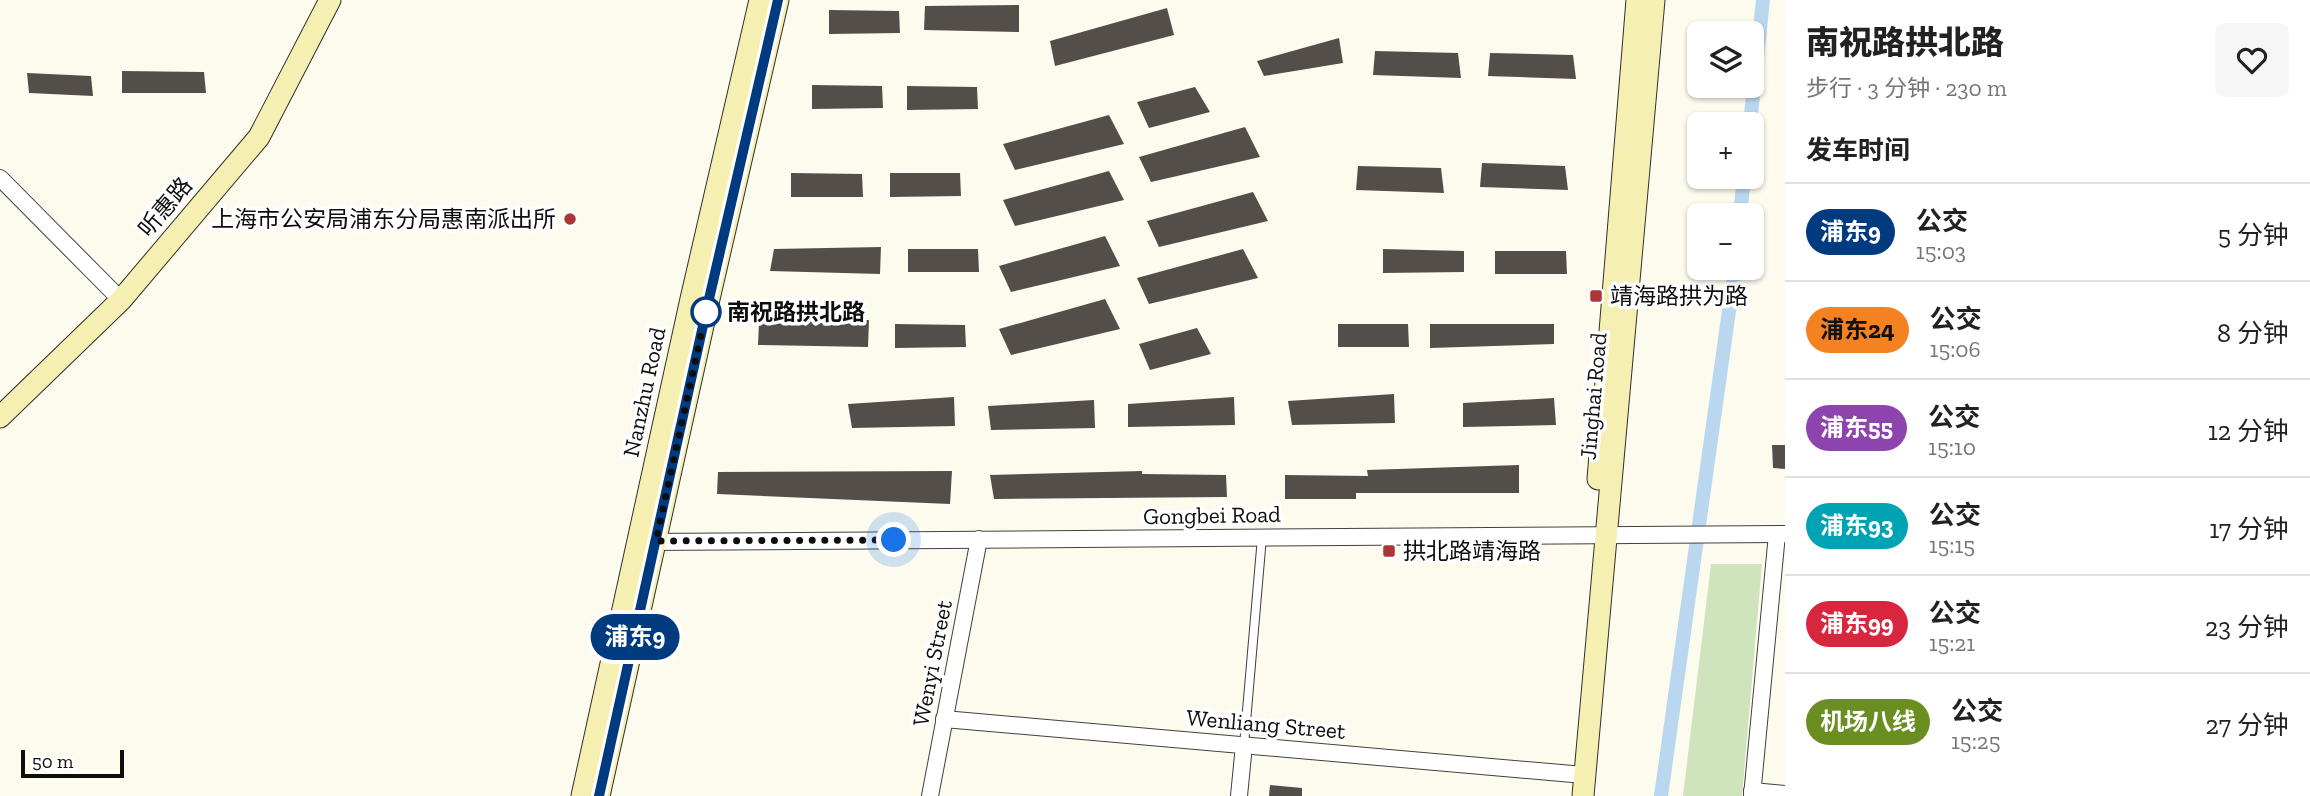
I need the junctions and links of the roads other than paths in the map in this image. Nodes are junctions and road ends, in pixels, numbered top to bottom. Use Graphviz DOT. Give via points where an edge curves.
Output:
graph roads {
  1 [pos="330,0"];
  2 [pos="760,0"];
  3 [pos="778,0"];
  4 [pos="1637,0"];
  5 [pos="1654,0"];
  6 [pos="0,178"];
  7 [pos="121,299"];
  8 [pos="0,417"];
  9 [pos="1781,534"];
  10 [pos="1600,535"];
  11 [pos="1262,537"];
  12 [pos="979,539"];
  13 [pos="648,542"];
  14 [pos="944,719"];
  15 [pos="1244,745"];
  16 [pos="1579,781"];
  17 [pos="1752,794"];
  18 [pos="1785,794"];
  19 [pos="582,796"];
  20 [pos="599,796"];
  21 [pos="930,796"];
  22 [pos="1239,796"];
  23 [pos="1568,796"];
  1 -- 7 [label="street, 听惠路" via="259,136"];
  2 -- 13 [label="street, Nanzhu Road" via="691,299"];
  3 -- 13 [label="street, Nanzhu Road"];
  4 -- 10 [label="street, Jinghai Road"];
  5 -- 10 [label="street, Jinghai Road"];
  6 -- 7 [label="street"];
  7 -- 8 [label="street, 听惠路"];
  9 -- 10 [label="street, Gongbei Road"];
  9 -- 17 [label="street"];
  10 -- 11 [label="street, Gongbei Road"];
  10 -- 16 [label="street, Jinghai Road"];
  11 -- 12 [label="street, Gongbei Road"];
  11 -- 15 [label="lane"];
  12 -- 13 [label="street, Gongbei Road"];
  12 -- 14 [label="street, Wenyi Street"];
  13 -- 19 [label="street, Nanzhu Road"];
  13 -- 20 [label="street, Nanzhu Road"];
  14 -- 15 [label="street, Wenliang Street"];
  14 -- 21 [label="street, Wenyi Street"];
  15 -- 16 [label="street, Wenliang Street"];
  15 -- 22 [label="street"];
  16 -- 23 [label="street, Jinghai Road"];
  17 -- 18 [label="street"];
}
